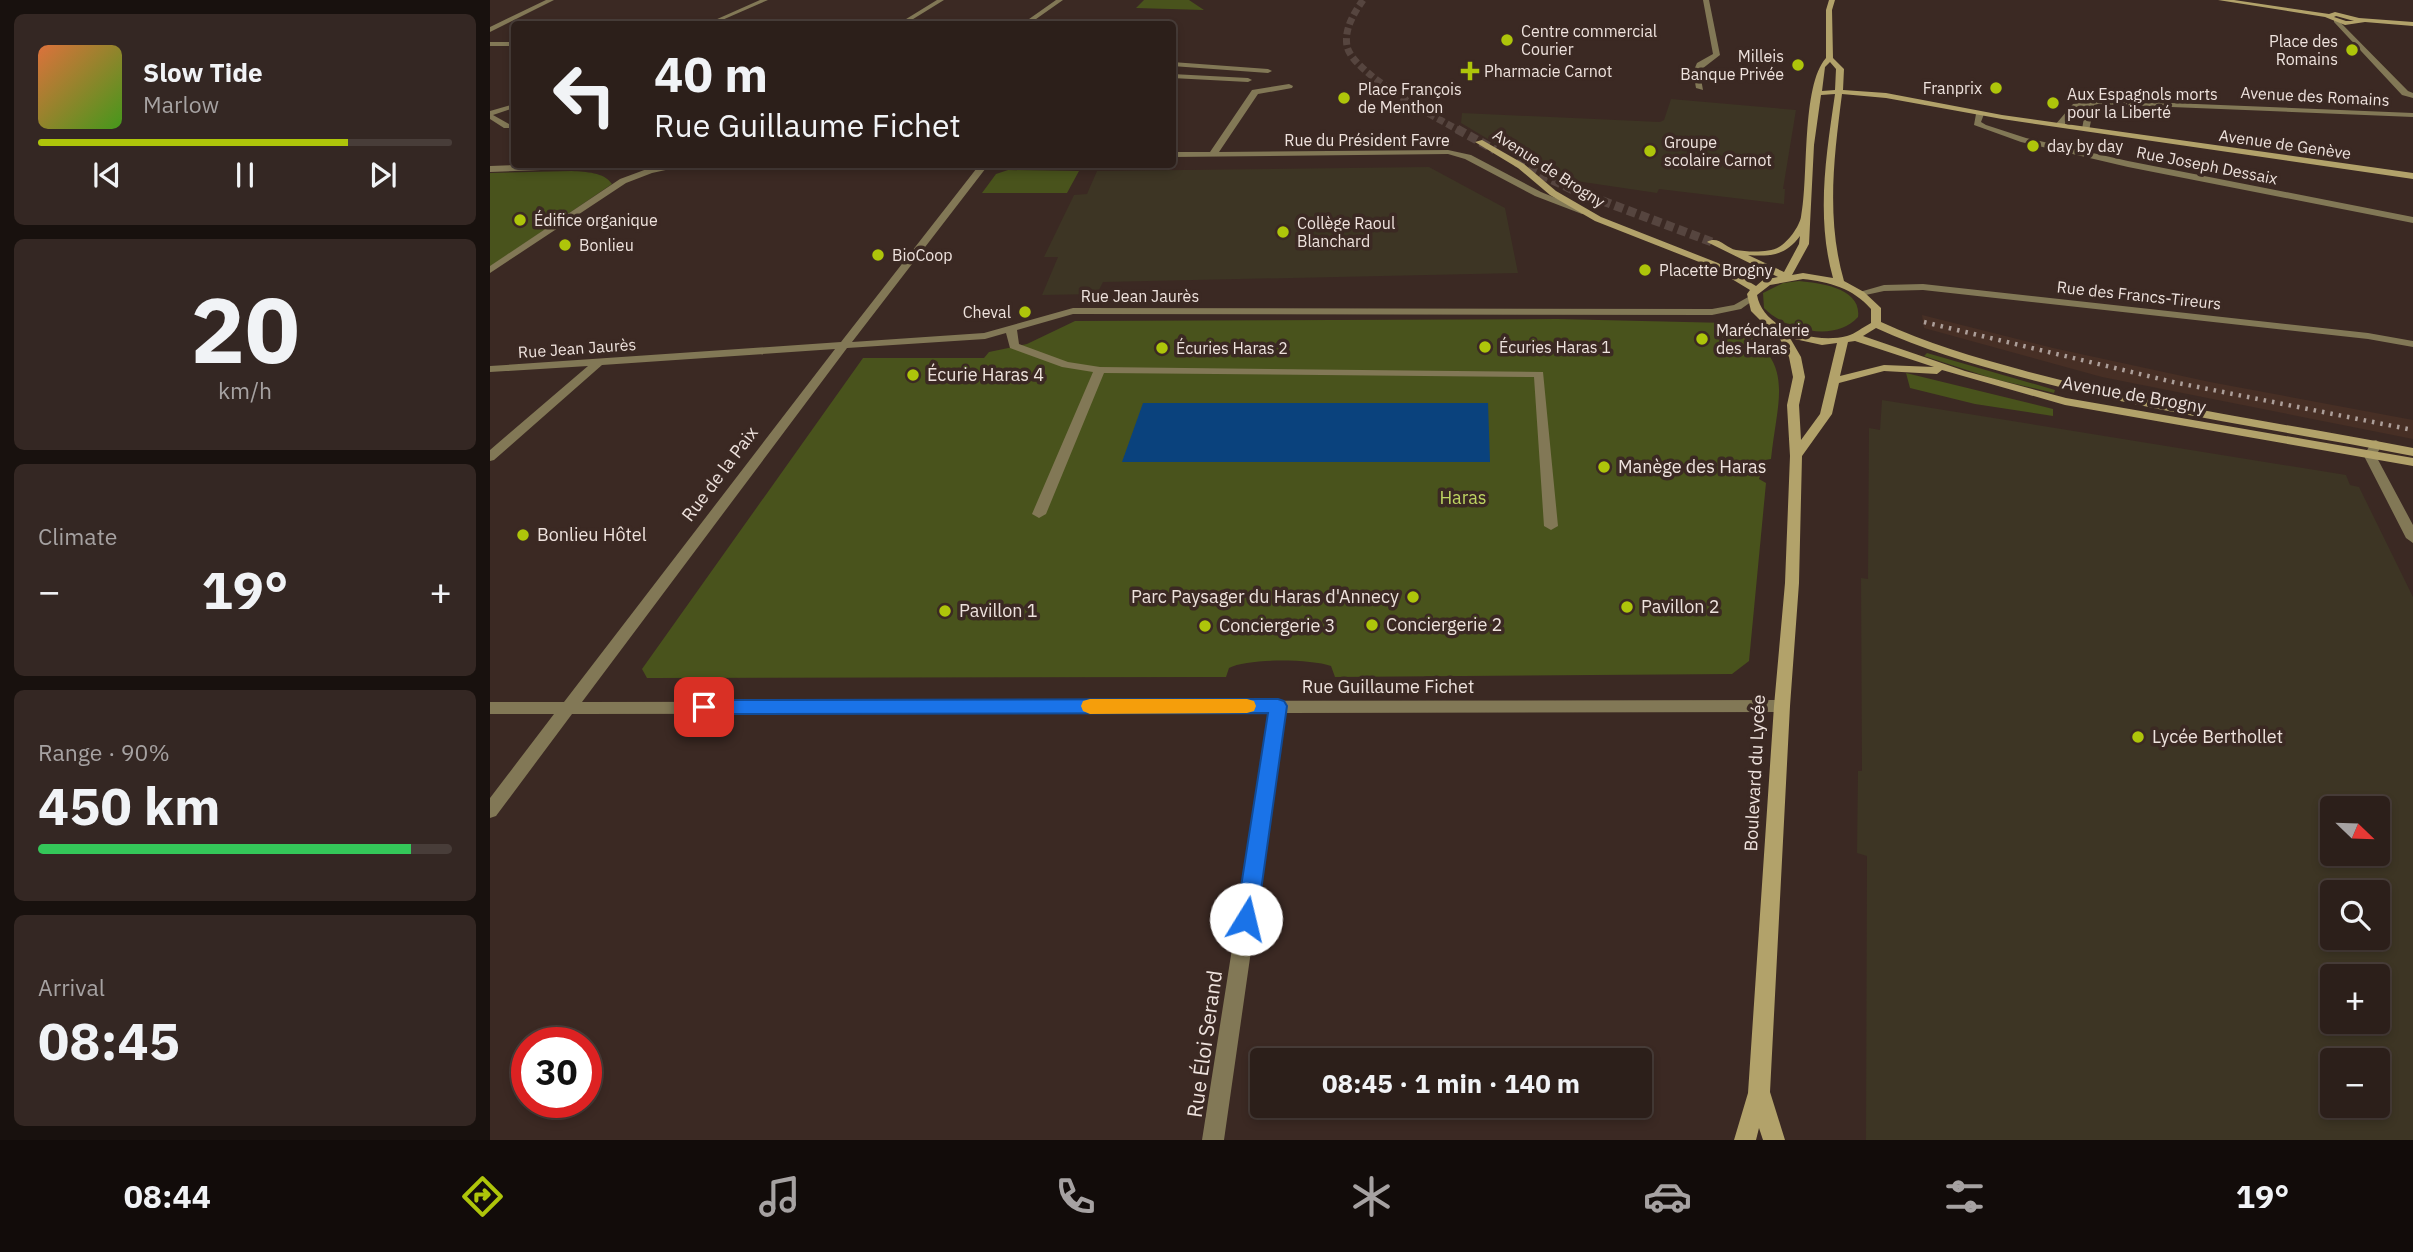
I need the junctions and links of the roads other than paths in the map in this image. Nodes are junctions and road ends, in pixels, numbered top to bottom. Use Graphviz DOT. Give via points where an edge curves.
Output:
graph roads {
  1 [pos="551,0"];
  2 [pos="765,0"];
  3 [pos="941,0"];
  4 [pos="1060,0"];
  5 [pos="1706,0"];
  6 [pos="1823,0"];
  7 [pos="1832,0"];
  8 [pos="2221,0"];
  9 [pos="2231,1"];
  10 [pos="1829,10"];
  11 [pos="2329,16"];
  12 [pos="2360,20"];
  13 [pos="716,21"];
  14 [pos="906,21"];
  15 [pos="1029,21"];
  16 [pos="2336,21"];
  17 [pos="2413,24"];
  18 [pos="490,30"];
  19 [pos="490,44"];
  20 [pos="511,44"];
  21 [pos="1830,58"];
  22 [pos="1176,64"];
  23 [pos="1698,70"];
  24 [pos="1269,71"];
  25 [pos="1176,76"];
  26 [pos="1248,80"];
  27 [pos="1289,86"];
  28 [pos="1817,93"];
  29 [pos="1839,94"];
  30 [pos="2409,94"];
  31 [pos="2090,104"];
  32 [pos="511,107"];
  33 [pos="2360,110"];
  34 [pos="1980,114"];
  35 [pos="490,115"];
  36 [pos="2413,115"];
  37 [pos="2004,117"];
  38 [pos="511,125"];
  39 [pos="2059,125"];
  40 [pos="2087,129"];
  41 [pos="1996,132"];
  42 [pos="1479,142"];
  43 [pos="1214,153"];
  44 [pos="1176,155"];
  45 [pos="516,168"];
  46 [pos="667,168"];
  47 [pos="982,168"];
  48 [pos="490,169"];
  49 [pos="2413,176"];
  50 [pos="1590,214"];
  51 [pos="1806,219"];
  52 [pos="2413,220"];
  53 [pos="1712,242"];
  54 [pos="1732,251"];
  55 [pos="490,270"];
  56 [pos="1786,277"];
  57 [pos="1839,283"];
  58 [pos="1861,293"];
  59 [pos="1753,294"];
  60 [pos="1876,324"];
  61 [pos="1011,329"];
  62 [pos="1781,331"];
  63 [pos="1849,339"];
  64 [pos="2413,344"];
  65 [pos="842,346"];
  66 [pos="598,363"];
  67 [pos="490,369"];
  68 [pos="1100,370"];
  69 [pos="1961,373"];
  70 [pos="1835,381"];
  71 [pos="2373,450"];
  72 [pos="2413,452"];
  73 [pos="1796,456"];
  74 [pos="490,457"];
  75 [pos="2413,462"];
  76 [pos="1039,514"];
  77 [pos="1551,526"];
  78 [pos="2413,538"];
  79 [pos="1278,706"];
  80 [pos="1782,706"];
  81 [pos="568,707"];
  82 [pos="490,708"];
  83 [pos="490,811"];
  84 [pos="1759,1093"];
  85 [pos="1213,1140"];
  86 [pos="1745,1140"];
  87 [pos="1774,1140"];
  1 -- 18 [label="street"];
  2 -- 13 [label="street"];
  3 -- 14 [label="street"];
  4 -- 15 [label="street"];
  5 -- 23 [label="street" via="1717,55"];
  6 -- 10 [label="main road"];
  7 -- 10 [label="main road"];
  8 -- 9 [label="main road"];
  9 -- 11 [label="main road"];
  10 -- 21 [label="main road"];
  11 -- 12 [label="main road"];
  11 -- 16 [label="main road"];
  12 -- 16 [label="main road" via="2355,24"];
  12 -- 17 [label="main road"];
  16 -- 30 [label="street"];
  19 -- 20 [label="street"];
  21 -- 28 [label="main road" via="1822,67"];
  21 -- 29 [label="main road" via="1840,69"];
  22 -- 24 [label="street"];
  25 -- 26 [label="street"];
  27 -- 43 [label="street" via="1255,92"];
  28 -- 29 [label="main road, Avenue de Genève"];
  28 -- 51 [label="main road"];
  29 -- 34 [label="main road, Avenue de Genève"];
  29 -- 57 [label="main road" via="1828,213 1832,262"];
  30 -- 33 [label="street" via="2404,104"];
  31 -- 33 [label="street, Avenue des Romains"];
  31 -- 39 [label="street" via="2076,106"];
  31 -- 40 [label="street"];
  32 -- 35 [label="street"];
  33 -- 36 [label="street, Avenue des Romains"];
  34 -- 37 [label="main road, Avenue de Genève"];
  34 -- 41 [label="street" via="1978,123"];
  35 -- 38 [label="street"];
  37 -- 39 [label="main road, Avenue de Genève"];
  37 -- 41 [label="street"];
  39 -- 40 [label="main road, Avenue de Genève"];
  40 -- 49 [label="main road, Avenue de Genève"];
  41 -- 52 [label="street, Rue Joseph Dessaix" via="2140,167"];
  42 -- 50 [label="main road, Avenue de Brogny"];
  43 -- 44 [label="street, Rue du Président Favre"];
  43 -- 50 [label="street, Rue du Président Favre" via="1448,152"];
  45 -- 48 [label="street"];
  46 -- 55 [label="street" via="623,181"];
  47 -- 65 [label="street, Rue de la Paix"];
  50 -- 59 [label="main road, Avenue de Brogny" via="1715,265"];
  51 -- 54 [label="main road" via="1783,251"];
  51 -- 56 [label="main road" via="1804,244"];
  53 -- 54 [label="main road"];
  54 -- 56 [label="main road"];
  56 -- 57 [label="main road"];
  56 -- 59 [label="main road" via="1768,282"];
  57 -- 58 [label="main road"];
  58 -- 60 [label="main road" via="1876,308"];
  58 -- 64 [label="street, Rue des Francs-Tireurs" via="1923,287"];
  59 -- 61 [label="street, Rue Jean Jaurès" via="1737,307 1712,312 1073,311"];
  59 -- 62 [label="main road" via="1753,310 1763,322"];
  60 -- 63 [label="main road"];
  60 -- 71 [label="main road, Avenue de Brogny" via="1925,345 2053,382"];
  61 -- 65 [label="street, Rue Jean Jaurès" via="985,336"];
  61 -- 68 [label="street" via="1014,346 1066,365"];
  62 -- 63 [label="main road, Avenue de Brogny" via="1800,338"];
  62 -- 73 [label="main road, Boulevard du Lycée" via="1795,357 1799,377 1793,405"];
  63 -- 69 [label="main road, Avenue de Brogny"];
  63 -- 70 [label="main road"];
  65 -- 66 [label="street, Rue Jean Jaurès"];
  65 -- 81 [label="street, Rue de la Paix"];
  66 -- 67 [label="street, Rue Jean Jaurès"];
  66 -- 74 [label="street"];
  68 -- 76 [label="street"];
  68 -- 77 [label="street" via="1539,373"];
  69 -- 70 [label="main road" via="1884,368"];
  69 -- 71 [label="main road, Avenue de Brogny" via="2065,401"];
  70 -- 73 [label="main road" via="1826,414"];
  71 -- 72 [label="main road, Avenue de Brogny"];
  71 -- 75 [label="main road, Avenue de Brogny"];
  71 -- 78 [label="street"];
  73 -- 80 [label="main road, Boulevard du Lycée"];
  79 -- 80 [label="street, Rue Guillaume Fichet"];
  79 -- 81 [label="street, Rue Guillaume Fichet"];
  79 -- 85 [label="street, Rue Éloi Serand"];
  80 -- 84 [label="main road, Boulevard du Lycée"];
  81 -- 82 [label="street, Rue Guillaume Fichet"];
  81 -- 83 [label="street, Rue de la Paix"];
  84 -- 86 [label="main road, Boulevard du Lycée"];
  84 -- 87 [label="main road, Boulevard du Lycée"];
}
